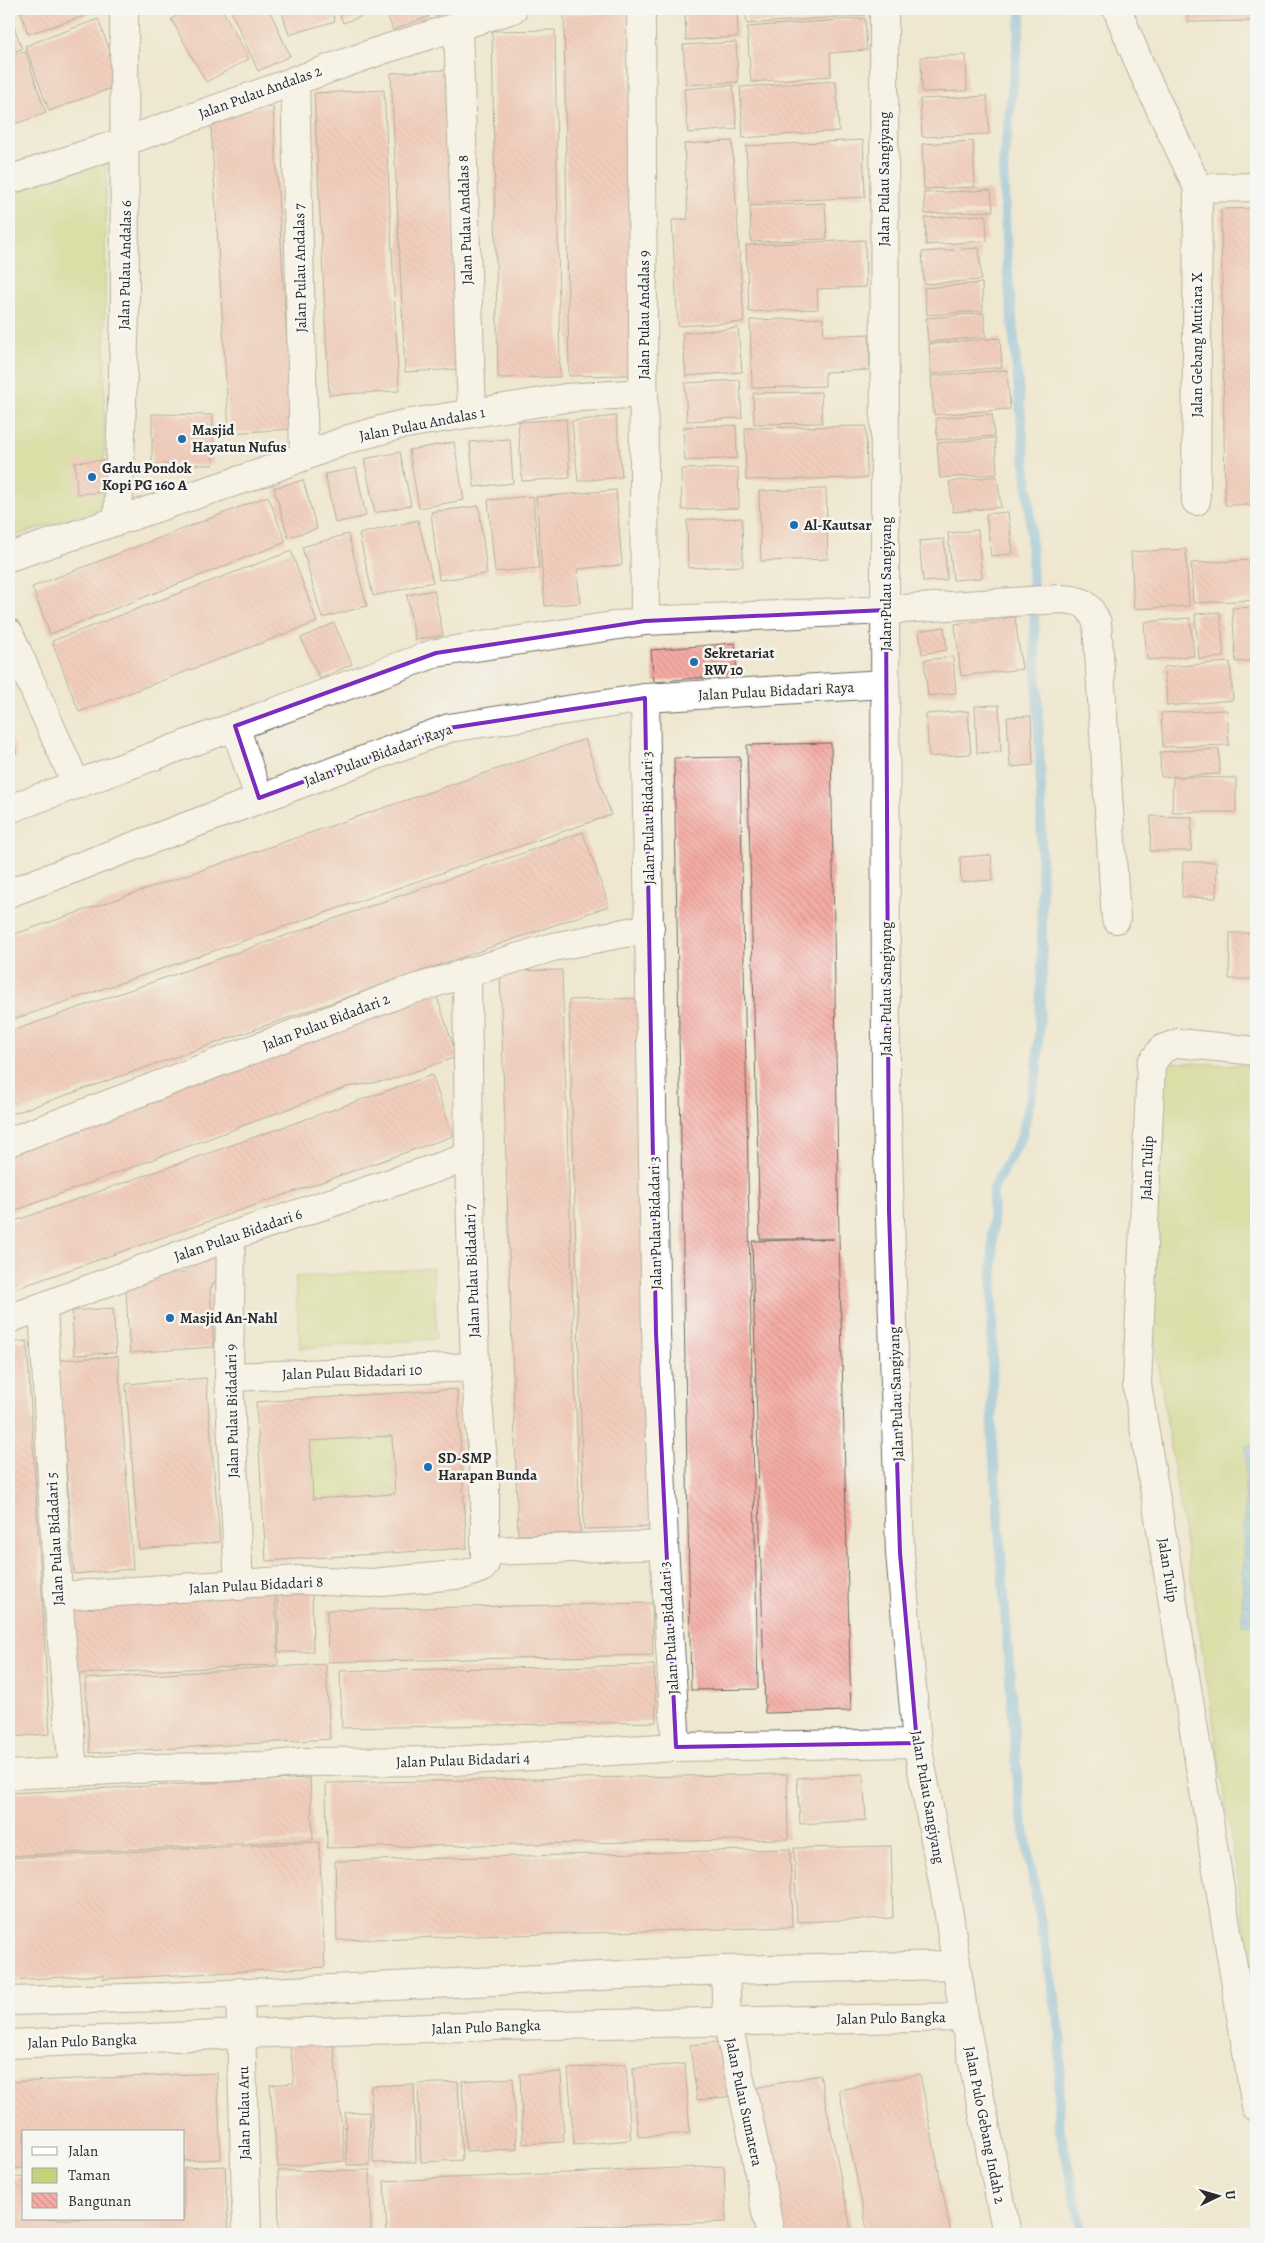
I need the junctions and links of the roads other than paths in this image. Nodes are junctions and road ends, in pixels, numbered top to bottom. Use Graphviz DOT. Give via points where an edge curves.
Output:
graph roads {
  1 [pos="124,9"];
  2 [pos="513,9"];
  3 [pos="641,9"];
  4 [pos="884,9"];
  5 [pos="1117,9"];
  6 [pos="458,27"];
  7 [pos="295,80"];
  8 [pos="126,141"];
  9 [pos="9,180"];
  10 [pos="1256,187"];
  11 [pos="1198,188"];
  12 [pos="644,393"];
  13 [pos="472,412"];
  14 [pos="304,455"];
  15 [pos="1196,501"];
  16 [pos="118,521"];
  17 [pos="9,557"];
  18 [pos="886,610"];
  19 [pos="645,621"];
  20 [pos="9,633"];
  21 [pos="885,684"];
  22 [pos="645,698"];
  23 [pos="236,726"];
  24 [pos="76,784"];
  25 [pos="259,798"];
  26 [pos="9,809"];
  27 [pos="9,893"];
  28 [pos="1116,919"];
  29 [pos="650,928"];
  30 [pos="467,972"];
  31 [pos="1256,1051"];
  32 [pos="9,1142"];
  33 [pos="469,1157"];
  34 [pos="231,1236"];
  35 [pos="43,1306"];
  36 [pos="9,1319"];
  37 [pos="475,1367"];
  38 [pos="229,1377"];
  39 [pos="664,1545"];
  40 [pos="484,1559"];
  41 [pos="239,1586"];
  42 [pos="58,1596"];
  43 [pos="917,1743"];
  44 [pos="676,1747"];
  45 [pos="73,1771"];
  46 [pos="9,1775"];
  47 [pos="956,1966"];
  48 [pos="725,1970"];
  49 [pos="240,1992"];
  50 [pos="9,2001"];
  51 [pos="964,2017"];
  52 [pos="727,2020"];
  53 [pos="242,2034"];
  54 [pos="9,2044"];
  55 [pos="1256,2107"];
  56 [pos="247,2234"];
  57 [pos="770,2234"];
  58 [pos="1007,2234"];
  1 -- 8 [label="street, Jalan Pulau Andalas 6"];
  2 -- 6 [label="street, Jalan Pulau Andalas 2"];
  3 -- 12 [label="street, Jalan Pulau Andalas 9"];
  4 -- 18 [label="street, Jalan Pulau Sangiyang"];
  5 -- 11 [label="street, Jalan Gebang Mutiara X"];
  6 -- 7 [label="street, Jalan Pulau Andalas 2"];
  6 -- 13 [label="street, Jalan Pulau Andalas 8"];
  7 -- 8 [label="street, Jalan Pulau Andalas 2"];
  7 -- 14 [label="street, Jalan Pulau Andalas 7"];
  8 -- 9 [label="street, Jalan Pulau Andalas 2"];
  8 -- 16 [label="street, Jalan Pulau Andalas 6" via="125,312"];
  10 -- 11 [label="street"];
  11 -- 15 [label="street, Jalan Gebang Mutiara X"];
  12 -- 13 [label="street, Jalan Pulau Andalas 1" via="566,398"];
  12 -- 19 [label="street, Jalan Pulau Andalas 9"];
  13 -- 14 [label="street, Jalan Pulau Andalas 1" via="399,425"];
  14 -- 16 [label="street, Jalan Pulau Andalas 1" via="261,473"];
  16 -- 17 [label="street, Jalan Pulau Andalas 1"];
  18 -- 19 [label="street"];
  18 -- 21 [label="street, Jalan Pulau Sangiyang"];
  18 -- 28 [label="street" via="1060,598 1079,600 1091,610 1097,623"];
  19 -- 23 [label="street" via="436,653"];
  20 -- 24 [label="street"];
  21 -- 22 [label="street, Jalan Pulau Bidadari Raya"];
  21 -- 43 [label="street, Jalan Pulau Sangiyang" via="889,1211 900,1553"];
  22 -- 25 [label="street, Jalan Pulau Bidadari Raya" via="448,728"];
  22 -- 29 [label="street, Jalan Pulau Bidadari 3"];
  23 -- 24 [label="street"];
  23 -- 25 [label="street"];
  24 -- 26 [label="street"];
  25 -- 27 [label="street, Jalan Pulau Bidadari Raya"];
  29 -- 30 [label="street, Jalan Pulau Bidadari 2" via="553,947"];
  29 -- 39 [label="street, Jalan Pulau Bidadari 3" via="656,1333"];
  30 -- 32 [label="street, Jalan Pulau Bidadari 2" via="320,1023"];
  30 -- 33 [label="street, Jalan Pulau Bidadari 7"];
  31 -- 55 [label="street, Jalan Tulip" via="1178,1043 1162,1048 1151,1064 1137,1384"];
  33 -- 34 [label="street, Jalan Pulau Bidadari 6"];
  33 -- 37 [label="street, Jalan Pulau Bidadari 7"];
  34 -- 35 [label="street, Jalan Pulau Bidadari 6"];
  34 -- 38 [label="street, Jalan Pulau Bidadari 9"];
  35 -- 36 [label="street, Jalan Pulau Bidadari 6"];
  35 -- 42 [label="street, Jalan Pulau Bidadari 5"];
  37 -- 38 [label="street, Jalan Pulau Bidadari 10"];
  37 -- 40 [label="street, Jalan Pulau Bidadari 7" via="485,1485"];
  38 -- 41 [label="street, Jalan Pulau Bidadari 9"];
  39 -- 40 [label="street, Jalan Pulau Bidadari 8"];
  39 -- 44 [label="street, Jalan Pulau Bidadari 3"];
  40 -- 41 [label="street, Jalan Pulau Bidadari 8" via="466,1574 371,1582 299,1580"];
  41 -- 42 [label="street, Jalan Pulau Bidadari 8"];
  42 -- 45 [label="street, Jalan Pulau Bidadari 5"];
  43 -- 44 [label="street, Jalan Pulau Bidadari 4"];
  43 -- 47 [label="street, Jalan Pulau Sangiyang"];
  44 -- 45 [label="street, Jalan Pulau Bidadari 4" via="454,1761 304,1762 266,1766"];
  45 -- 46 [label="street, Jalan Pulau Bidadari 4"];
  47 -- 48 [label="street"];
  47 -- 51 [label="street, Jalan Pulau Sangiyang"];
  48 -- 49 [label="street"];
  48 -- 52 [label="street, Jalan Pulau Sumatera"];
  49 -- 50 [label="street"];
  49 -- 53 [label="street, Jalan Pulau Aru"];
  51 -- 52 [label="street, Jalan Pulo Bangka"];
  51 -- 58 [label="street, Jalan Pulo Gebang Indah 2"];
  52 -- 53 [label="street, Jalan Pulo Bangka"];
  52 -- 57 [label="street, Jalan Pulau Sumatera"];
  53 -- 54 [label="street, Jalan Pulo Bangka"];
  53 -- 56 [label="street, Jalan Pulau Aru"];
}
